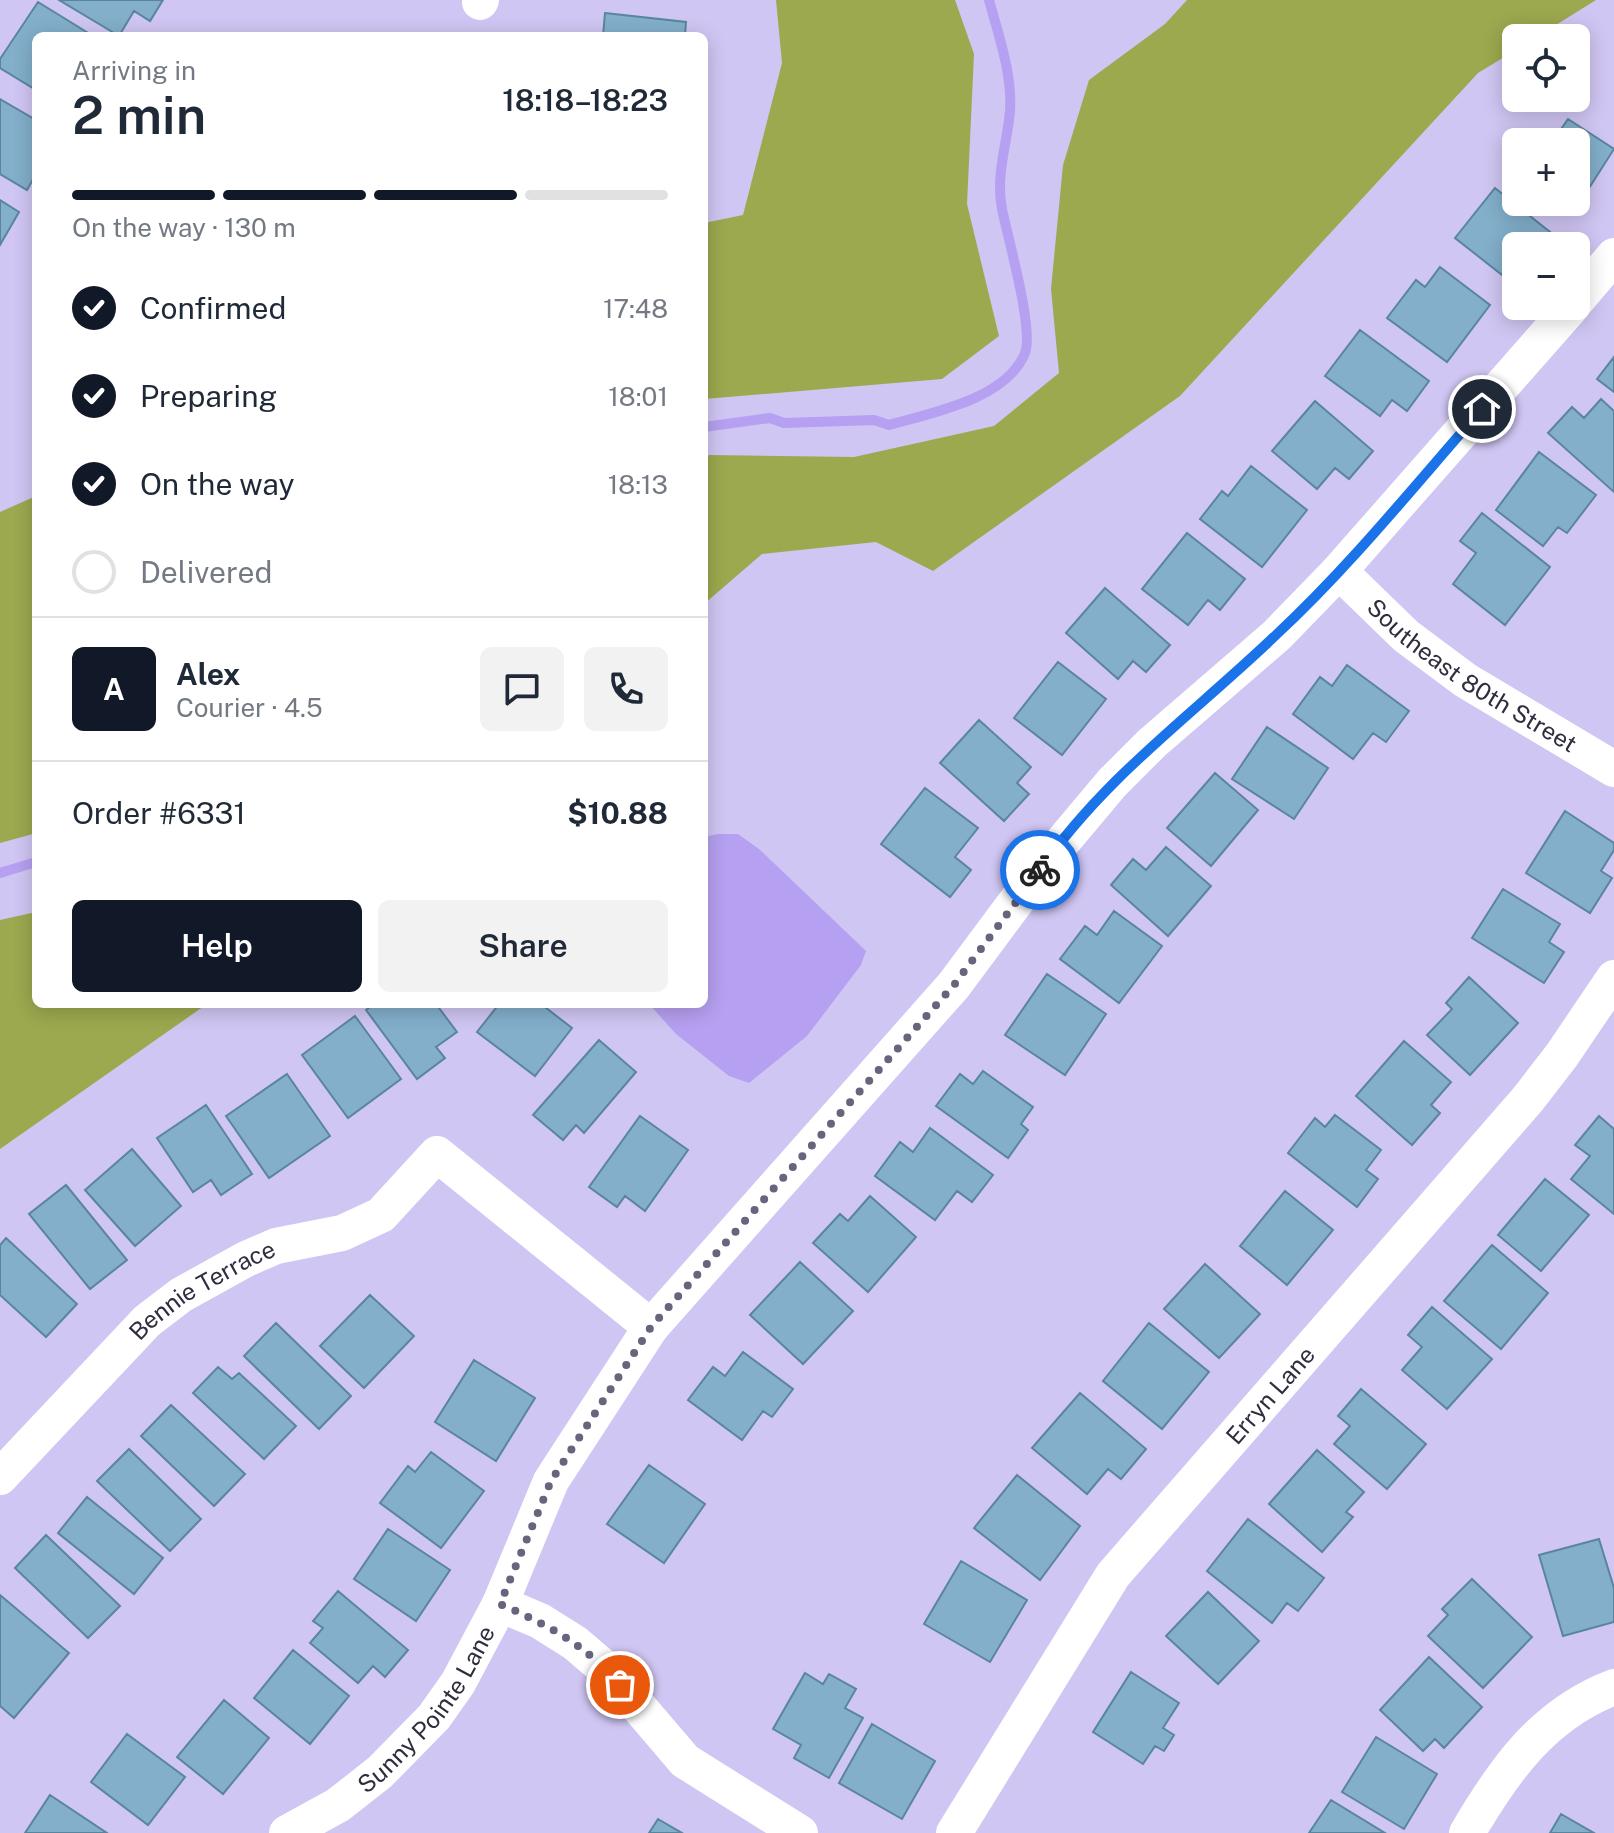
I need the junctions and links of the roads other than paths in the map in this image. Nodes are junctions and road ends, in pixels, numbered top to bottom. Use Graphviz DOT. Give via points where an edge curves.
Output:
graph roads {
  1 [pos="1614,256"];
  2 [pos="1590,284"];
  3 [pos="1560,320"];
  4 [pos="1339,571"];
  5 [pos="1614,769"];
  6 [pos="1614,978"];
  7 [pos="651,1327"];
  8 [pos="0,1477"];
  9 [pos="500,1604"];
  10 [pos="1614,1687"];
  11 [pos="287,1833"];
  12 [pos="800,1833"];
  13 [pos="954,1833"];
  14 [pos="1467,1833"];
  1 -- 2 [label="street"];
  3 -- 4 [label="street, Sunny Pointe Lane"];
  4 -- 5 [label="street, Southeast 80th Street" via="1406,636 1465,680"];
  4 -- 7 [label="street, Sunny Pointe Lane" via="1277,635 1112,783 954,985"];
  6 -- 13 [label="street, Erryn Lane" via="1528,1099 1113,1575"];
  7 -- 8 [label="street, Bennie Terrace" via="437,1154 381,1215 364,1225 276,1246 181,1295 147,1321"];
  7 -- 9 [label="street, Sunny Pointe Lane" via="551,1481"];
  9 -- 11 [label="street, Sunny Pointe Lane" via="458,1683 409,1746 338,1805"];
  9 -- 12 [label="street" via="575,1643 609,1672 685,1761"];
  10 -- 14 [label="street" via="1573,1708 1522,1749"];
}
